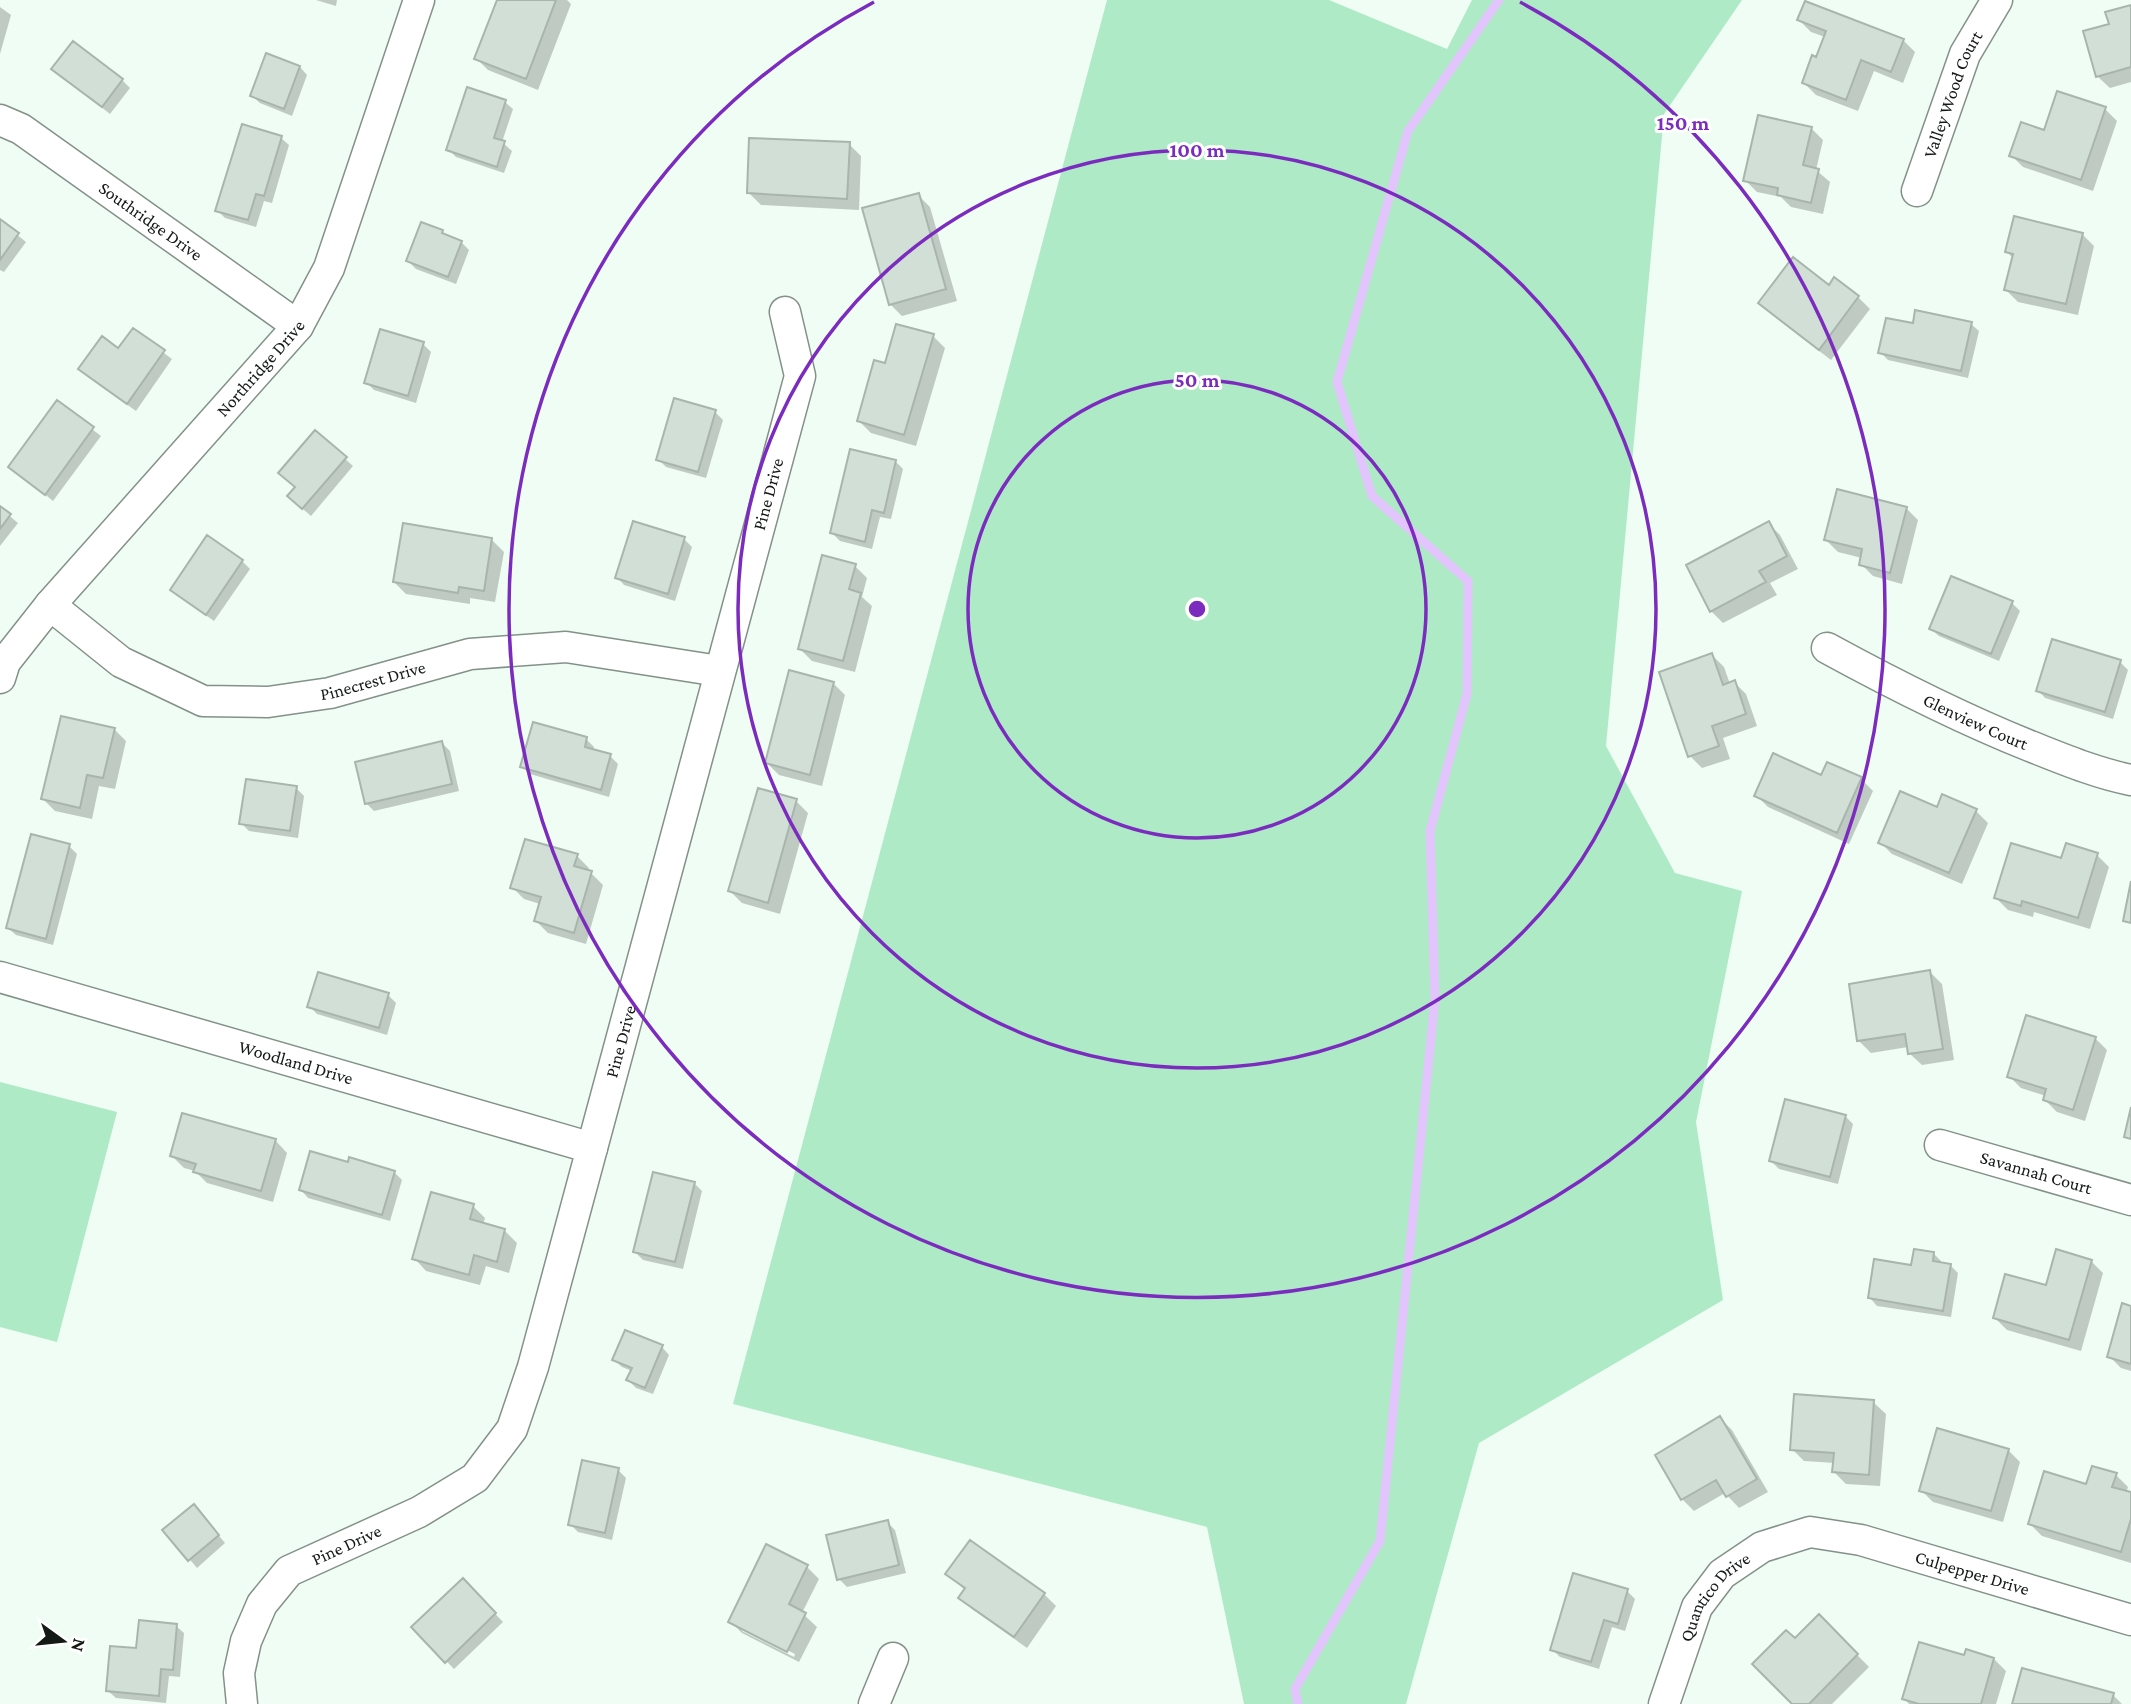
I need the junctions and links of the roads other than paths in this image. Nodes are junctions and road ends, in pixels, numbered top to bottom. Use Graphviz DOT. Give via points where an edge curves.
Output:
graph roads {
  1 [pos="419,0"];
  2 [pos="1997,0"];
  3 [pos="0,120"];
  4 [pos="1917,191"];
  5 [pos="785,312"];
  6 [pos="298,326"];
  7 [pos="50,605"];
  8 [pos="1827,648"];
  9 [pos="719,671"];
  10 [pos="0,678"];
  11 [pos="2131,780"];
  12 [pos="0,977"];
  13 [pos="1940,1145"];
  14 [pos="592,1148"];
  15 [pos="2131,1200"];
  16 [pos="1810,1532"];
  17 [pos="2131,1620"];
  18 [pos="892,1658"];
  19 [pos="242,1704"];
  20 [pos="874,1704"];
  21 [pos="1664,1704"];
  1 -- 6 [label="street, Northridge Drive" via="329,268"];
  2 -- 4 [label="street, Valley Wood Court" via="1965,54"];
  3 -- 6 [label="street, Southridge Drive" via="21,129"];
  5 -- 9 [label="street, Pine Drive" via="800,376"];
  6 -- 7 [label="street, Northridge Drive"];
  7 -- 9 [label="street, Pinecrest Drive" via="121,662 203,701 268,702 330,693 470,654 566,648"];
  7 -- 10 [label="street, Northridge Drive" via="5,662"];
  8 -- 11 [label="street, Glenview Court" via="1994,731 2097,773"];
  9 -- 14 [label="street, Pine Drive"];
  12 -- 14 [label="street, Woodland Drive"];
  13 -- 15 [label="street, Savannah Court"];
  14 -- 19 [label="street, Pine Drive" via="512,1429 475,1478 419,1512 289,1571 262,1604 246,1641 239,1673"];
  16 -- 17 [label="street, Culpepper Drive" via="1861,1540"];
  16 -- 21 [label="street, Quantico Drive" via="1762,1548 1722,1574 1697,1607"];
  18 -- 20 [label="street"];
}
